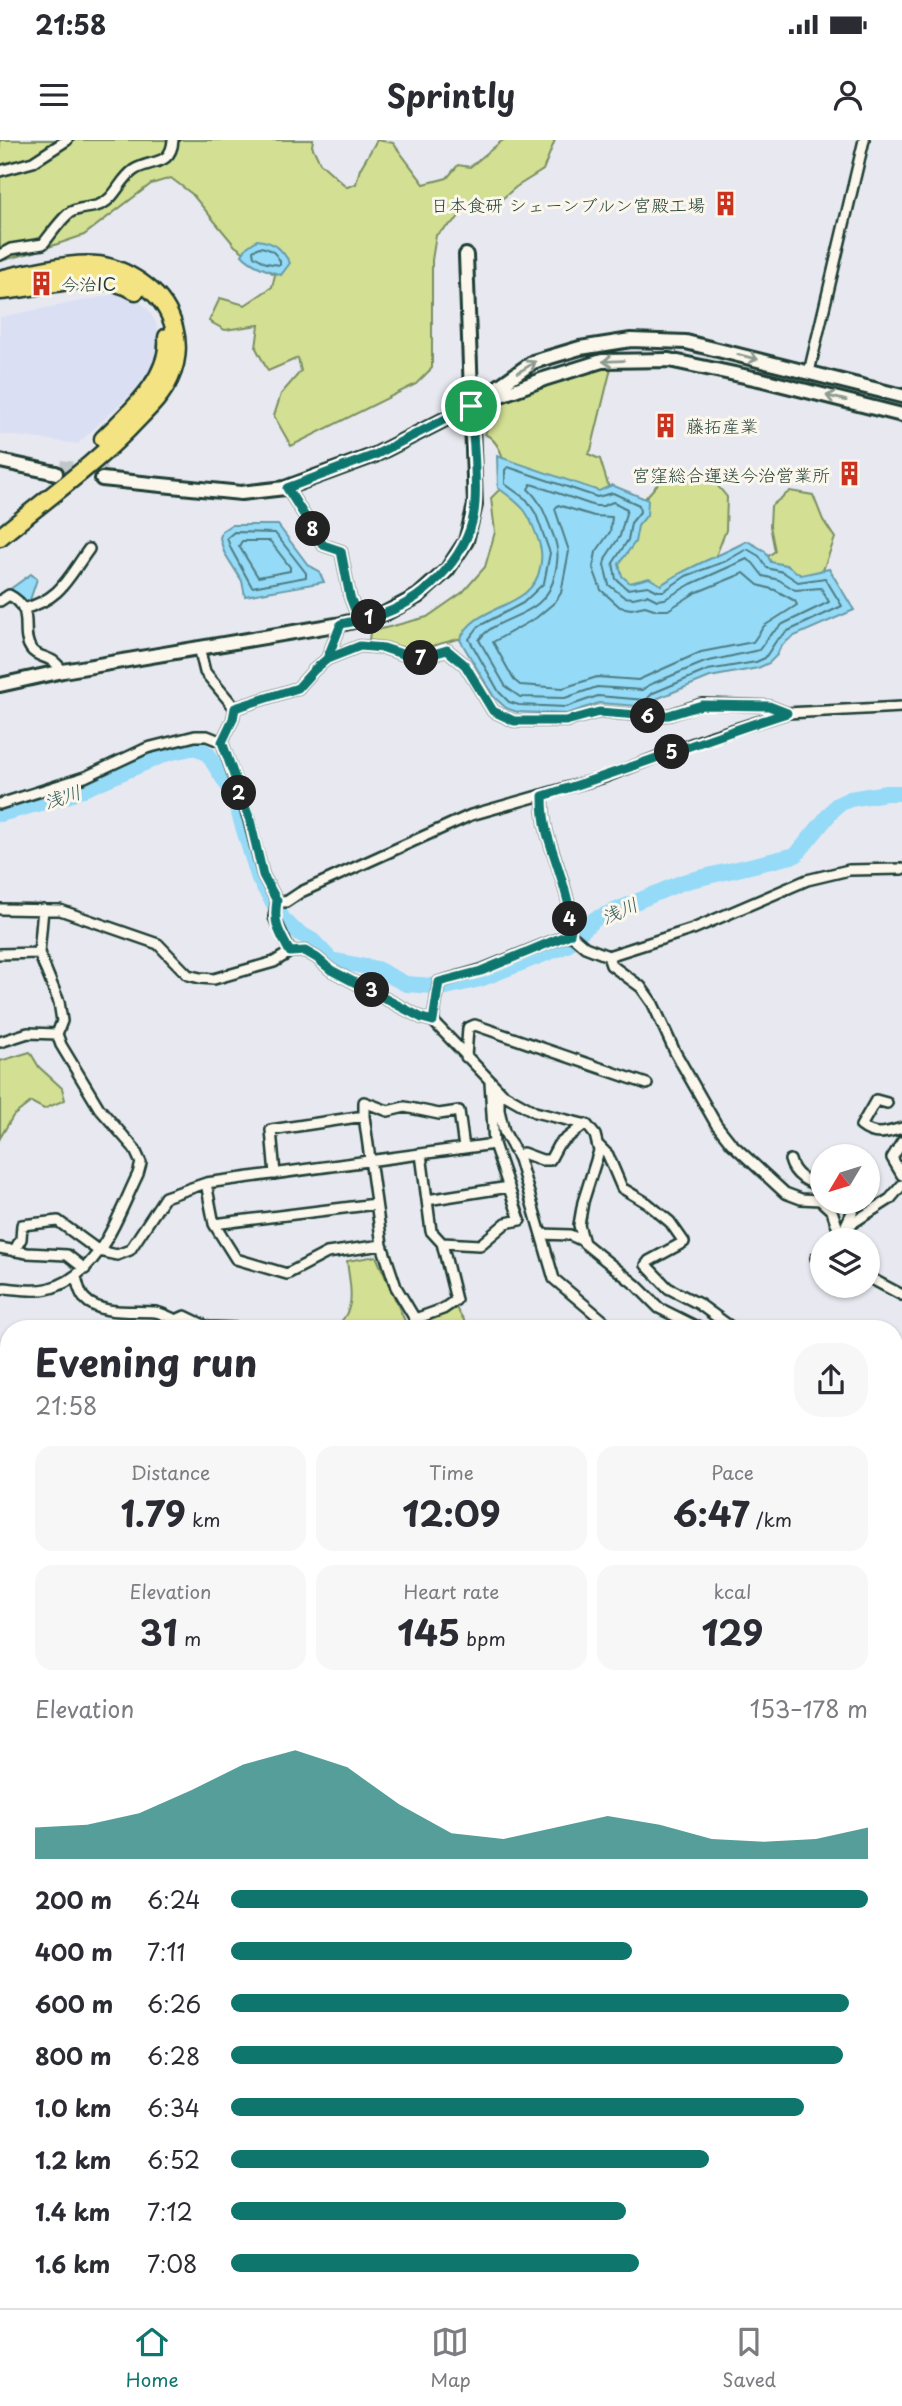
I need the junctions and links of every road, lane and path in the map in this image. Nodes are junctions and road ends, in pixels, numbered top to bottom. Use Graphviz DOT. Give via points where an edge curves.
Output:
graph roads {
  1 [pos="67,140"];
  2 [pos="173,140"];
  3 [pos="864,140"];
  4 [pos="0,171"];
  5 [pos="0,255"];
  6 [pos="466,255"];
  7 [pos="0,279"];
  8 [pos="0,292"];
  9 [pos="809,372"];
  10 [pos="902,396"];
  11 [pos="471,406"];
  12 [pos="902,415"];
  13 [pos="2,461"];
  14 [pos="58,469"];
  15 [pos="104,475"];
  16 [pos="287,488"];
  17 [pos="13,526"];
  18 [pos="0,537"];
  19 [pos="89,549"];
  20 [pos="0,601"];
  21 [pos="23,609"];
  22 [pos="359,620"];
  23 [pos="341,624"];
  24 [pos="199,647"];
  25 [pos="327,659"];
  26 [pos="63,671"];
  27 [pos="0,685"];
  28 [pos="902,707"];
  29 [pos="235,708"];
  30 [pos="787,713"];
  31 [pos="222,742"];
  32 [pos="543,796"];
  33 [pos="0,804"];
  34 [pos="902,869"];
  35 [pos="277,901"];
  36 [pos="0,909"];
  37 [pos="43,909"];
  38 [pos="570,934"];
  39 [pos="290,952"];
  40 [pos="39,953"];
  41 [pos="0,954"];
  42 [pos="608,956"];
  43 [pos="433,1021"];
  44 [pos="57,1034"];
  45 [pos="0,1042"];
  46 [pos="466,1057"];
  47 [pos="490,1083"];
  48 [pos="647,1084"];
  49 [pos="499,1090"];
  50 [pos="887,1103"];
  51 [pos="364,1116"];
  52 [pos="584,1124"];
  53 [pos="902,1128"];
  54 [pos="902,1142"];
  55 [pos="494,1144"];
  56 [pos="597,1144"];
  57 [pos="464,1149"];
  58 [pos="421,1154"];
  59 [pos="517,1157"];
  60 [pos="790,1160"];
  61 [pos="370,1161"];
  62 [pos="275,1174"];
  63 [pos="902,1175"];
  64 [pos="810,1182"];
  65 [pos="206,1183"];
  66 [pos="902,1185"];
  67 [pos="509,1187"];
  68 [pos="427,1200"];
  69 [pos="376,1204"];
  70 [pos="214,1224"];
  71 [pos="840,1228"];
  72 [pos="850,1228"];
  73 [pos="541,1234"];
  74 [pos="583,1241"];
  75 [pos="442,1243"];
  76 [pos="382,1245"];
  77 [pos="0,1248"];
  78 [pos="14,1251"];
  79 [pos="99,1251"];
  80 [pos="85,1269"];
  81 [pos="76,1277"];
  82 [pos="880,1283"];
  83 [pos="0,1290"];
  84 [pos="902,1295"];
  85 [pos="168,1320"];
  86 [pos="179,1320"];
  87 [pos="195,1320"];
  88 [pos="603,1320"];
  89 [pos="683,1320"];
  90 [pos="720,1320"];
  1 -- 4 [label="street" via="33,162"];
  2 -- 5 [label="street" via="170,153 161,161 136,168 101,205 69,212 43,244"];
  3 -- 9 [label="street"];
  6 -- 11 [label="street"];
  7 -- 17 [label="highway" via="74,264 110,267 156,295 171,317 177,343 170,379 148,408 106,451"];
  8 -- 17 [label="highway" via="76,279 122,283 150,301 167,332 168,345 160,372 139,401"];
  9 -- 10 [label="street"];
  11 -- 9 [label="street, one-way" via="533,362 579,348 631,340 686,342"];
  12 -- 11 [label="street, one-way" via="668,360 602,361"];
  11 -- 16 [label="street" via="375,455"];
  11 -- 22 [label="street" via="475,505 466,541 447,570 418,596 384,614"];
  13 -- 14 [label="street"];
  15 -- 16 [label="street" via="241,493"];
  16 -- 22 [label="street" via="323,545 341,551"];
  17 -- 18 [label="highway"];
  19 -- 21 [label="street" via="57,593 43,604"];
  20 -- 21 [label="street" via="9,594"];
  21 -- 26 [label="street" via="29,647"];
  22 -- 23 [label="street"];
  23 -- 24 [label="street"];
  23 -- 25 [label="street"];
  24 -- 26 [label="street"];
  24 -- 29 [label="street" via="205,672"];
  25 -- 29 [label="street" via="298,688"];
  25 -- 30 [label="street" via="360,646 417,659 447,650 465,665 493,711 514,721 566,721 599,712 669,715 702,705 769,706"];
  26 -- 27 [label="street"];
  28 -- 30 [label="street"];
  29 -- 31 [label="street"];
  30 -- 32 [label="street"];
  31 -- 33 [label="street" via="195,736 147,748 85,777"];
  31 -- 35 [label="street" via="250,820 263,875"];
  32 -- 35 [label="street" via="471,815 286,902"];
  32 -- 38 [label="street"];
  34 -- 42 [label="street" via="849,870 807,880 693,929"];
  35 -- 39 [label="street" via="274,917"];
  36 -- 37 [label="street"];
  37 -- 39 [label="street" via="60,910 158,944 188,975 200,978 214,979 274,962"];
  37 -- 40 [label="street"];
  38 -- 42 [label="street" via="585,947"];
  38 -- 43 [label="street" via="481,971 439,982"];
  39 -- 43 [label="street" via="305,951 331,970"];
  40 -- 41 [label="street"];
  40 -- 44 [label="street" via="59,1002 62,1021"];
  42 -- 71 [label="street" via="611,965 641,987 653,1004 709,1112 732,1143 785,1193 820,1200"];
  43 -- 46 [label="street"];
  44 -- 45 [label="street" via="28,1033"];
  44 -- 79 [label="street" via="99,1108 134,1148 141,1163"];
  46 -- 47 [label="street"];
  46 -- 48 [label="street" via="468,1028 475,1025"];
  47 -- 49 [label="street"];
  47 -- 55 [label="street"];
  49 -- 52 [label="street" via="535,1112"];
  49 -- 59 [label="street" via="504,1132"];
  50 -- 53 [label="street" via="876,1100 861,1126 870,1133 884,1134"];
  51 -- 57 [label="street" via="364,1102 388,1111 405,1107 439,1114 459,1111"];
  51 -- 61 [label="street"];
  51 -- 62 [label="street" via="271,1130"];
  52 -- 56 [label="street"];
  52 -- 59 [label="street" via="558,1145 550,1160 523,1153"];
  54 -- 63 [label="street" via="892,1158"];
  55 -- 57 [label="street"];
  55 -- 67 [label="street"];
  56 -- 74 [label="street" via="579,1224"];
  56 -- 90 [label="street" via="608,1155 622,1188 670,1222 684,1242 646,1265 668,1288"];
  57 -- 58 [label="street"];
  58 -- 61 [label="street"];
  58 -- 68 [label="street"];
  59 -- 73 [label="street"];
  60 -- 64 [label="street"];
  61 -- 62 [label="street"];
  61 -- 69 [label="street"];
  62 -- 65 [label="street"];
  65 -- 70 [label="street"];
  65 -- 79 [label="street" via="165,1197 130,1250 117,1255"];
  66 -- 72 [label="street"];
  67 -- 68 [label="street"];
  67 -- 75 [label="street" via="520,1220 506,1223 480,1245"];
  68 -- 75 [label="street" via="431,1231"];
  69 -- 70 [label="street"];
  69 -- 76 [label="street"];
  70 -- 76 [label="street" via="236,1259 287,1274 327,1253"];
  73 -- 74 [label="street" via="570,1235"];
  73 -- 88 [label="street" via="554,1279"];
  74 -- 89 [label="street" via="659,1308"];
  75 -- 76 [label="street" via="456,1300 415,1318 396,1287"];
  77 -- 78 [label="street"];
  78 -- 79 [label="street" via="22,1225 58,1221"];
  78 -- 80 [label="street" via="67,1255"];
  79 -- 80 [label="street"];
  80 -- 81 [label="street"];
  81 -- 83 [label="street" via="46,1289"];
  81 -- 85 [label="street" via="86,1300 100,1308 154,1312"];
  82 -- 84 [label="street"];
  86 -- 87 [label="street" via="185,1315"];
}
